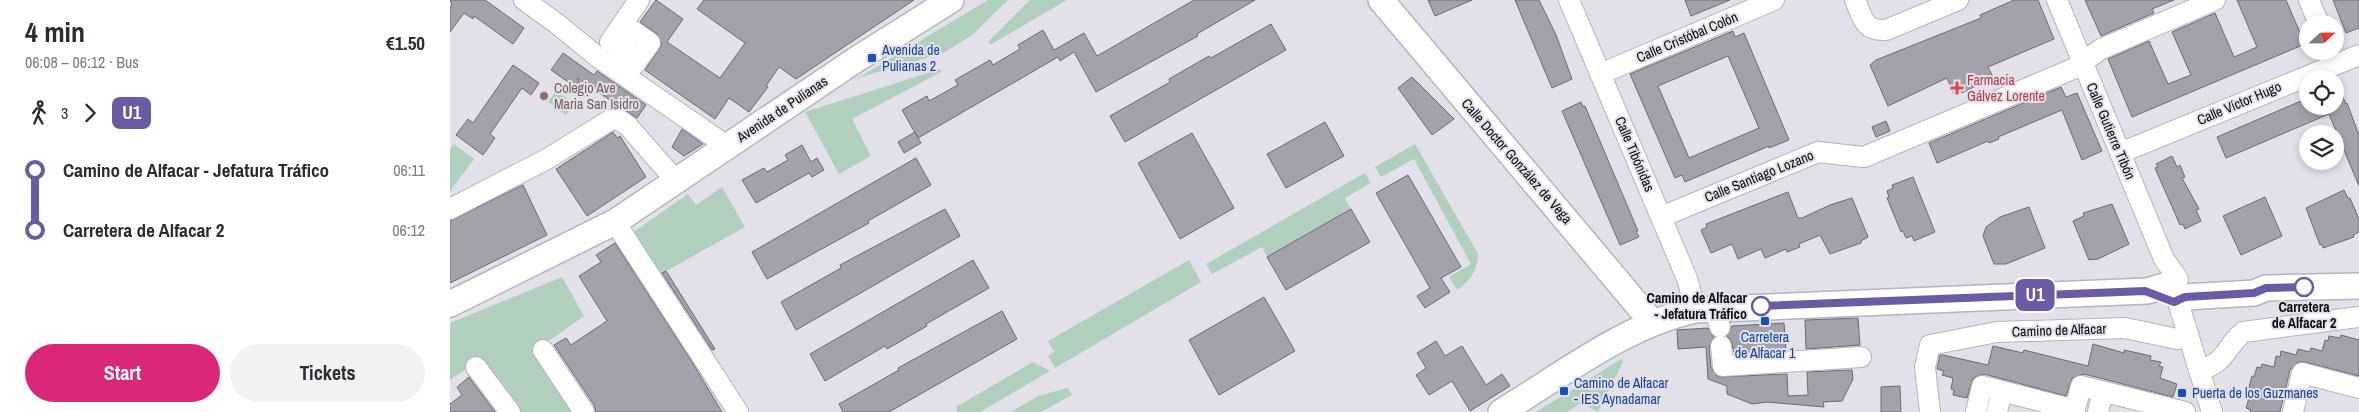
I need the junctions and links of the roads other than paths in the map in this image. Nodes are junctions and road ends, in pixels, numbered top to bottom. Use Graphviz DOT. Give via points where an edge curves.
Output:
graph roads {
  1 [pos="524,0"];
  2 [pos="639,0"];
  3 [pos="951,0"];
  4 [pos="1381,0"];
  5 [pos="1569,0"];
  6 [pos="1774,0"];
  7 [pos="1855,0"];
  8 [pos="1958,0"];
  9 [pos="2056,0"];
  10 [pos="2215,0"];
  11 [pos="2309,0"];
  12 [pos="2315,15"];
  13 [pos="2359,55"];
  14 [pos="2344,56"];
  15 [pos="599,58"];
  16 [pos="2326,60"];
  17 [pos="2082,63"];
  18 [pos="1600,74"];
  19 [pos="727,146"];
  20 [pos="2120,153"];
  21 [pos="677,182"];
  22 [pos="450,209"];
  23 [pos="1662,217"];
  24 [pos="615,222"];
  25 [pos="2359,286"];
  26 [pos="2175,295"];
  27 [pos="450,304"];
  28 [pos="1695,310"];
  29 [pos="2359,317"];
  30 [pos="1652,322"];
  31 [pos="1720,331"];
  32 [pos="543,350"];
  33 [pos="1861,357"];
  34 [pos="476,367"];
  35 [pos="2199,371"];
  36 [pos="2359,388"];
  37 [pos="2002,392"];
  38 [pos="2104,392"];
  39 [pos="2080,411"];
  40 [pos="510,412"];
  41 [pos="584,412"];
  42 [pos="738,412"];
  43 [pos="1502,412"];
  44 [pos="1930,412"];
  45 [pos="1976,412"];
  46 [pos="1997,412"];
  47 [pos="2098,412"];
  48 [pos="2184,412"];
  49 [pos="2212,412"];
  50 [pos="2294,412"];
  1 -- 15 [label="street"];
  2 -- 15 [label="street"];
  3 -- 19 [label="main road, Avenida de Pulianas"];
  4 -- 30 [label="main road, Calle Doctor González de Vega"];
  5 -- 18 [label="street, Calle Tibónidas"];
  6 -- 18 [label="street, Calle Cristóbal Colón"];
  7 -- 8 [label="street" via="1866,26 1874,31 1886,30"];
  9 -- 17 [label="street, Calle Gutierre Tibón"];
  10 -- 17 [label="street, Calle Santiago Lozano" via="2101,49"];
  11 -- 12 [label="street"];
  13 -- 14 [label="street, Calle Víctor Hugo"];
  15 -- 19 [label="street"];
  16 -- 20 [label="street, Calle Víctor Hugo"];
  17 -- 20 [label="street, Calle Gutierre Tibón"];
  17 -- 23 [label="street, Calle Santiago Lozano" via="1864,157 1818,152"];
  18 -- 23 [label="street, Calle Tibónidas"];
  19 -- 21 [label="main road, Avenida de Pulianas"];
  20 -- 26 [label="street, Calle Gutierre Tibón"];
  21 -- 22 [label="street" via="628,126 618,119 610,120 546,159"];
  21 -- 24 [label="main road, Avenida de Pulianas"];
  23 -- 28 [label="street, Calle Tibónidas" via="1691,288"];
  24 -- 27 [label="main road, Avenida de Pulianas"];
  24 -- 42 [label="street"];
  25 -- 26 [label="main road, Camino de Alfacar" via="2266,288 2254,293"];
  26 -- 28 [label="main road, Camino de Alfacar"];
  26 -- 35 [label="street, Calle Gutierre Tibón"];
  26 -- 44 [label="street, Camino de Alfacar" via="2177,339 2125,328 2006,332 1930,345 1925,367"];
  28 -- 30 [label="main road, Camino de Alfacar"];
  29 -- 35 [label="street" via="2243,332 2224,358"];
  30 -- 43 [label="main road, Camino de Alfacar"];
  31 -- 33 [label="street" via="1722,366"];
  32 -- 41 [label="street"];
  34 -- 40 [label="street"];
  35 -- 49 [label="street, Calle Gutierre Tibón"];
  36 -- 50 [label="street" via="2302,373"];
  37 -- 39 [label="street"];
  37 -- 45 [label="street" via="1982,386"];
  37 -- 46 [label="street"];
  38 -- 39 [label="street" via="2081,386"];
  38 -- 47 [label="street"];
  38 -- 48 [label="street"];
}
